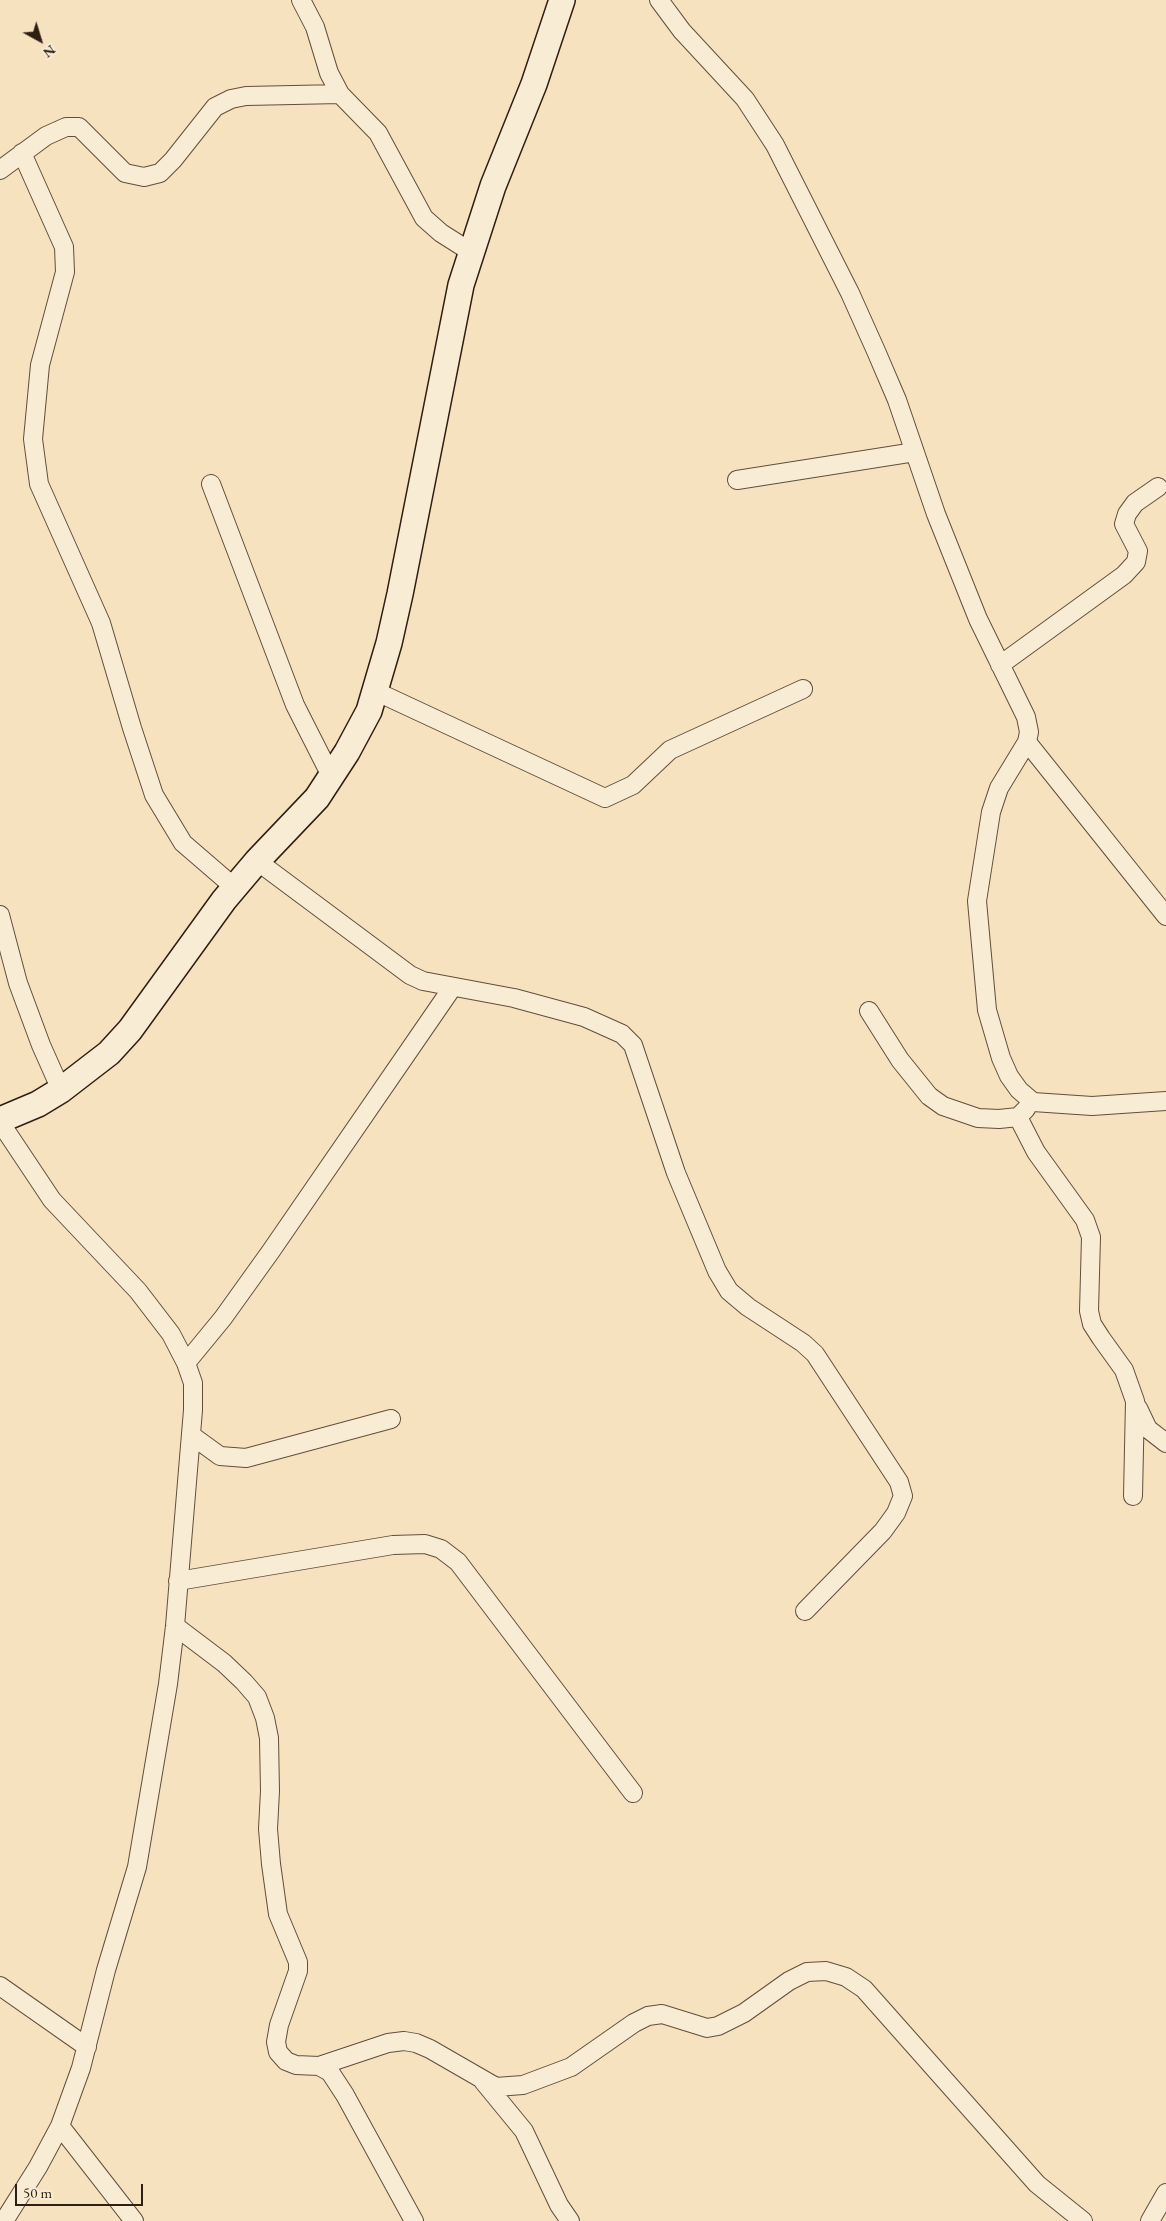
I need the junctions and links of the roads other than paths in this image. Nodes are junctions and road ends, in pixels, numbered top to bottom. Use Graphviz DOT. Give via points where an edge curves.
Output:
graph roads {
  1 [pos="301,0"];
  2 [pos="562,0"];
  3 [pos="659,0"];
  4 [pos="340,94"];
  5 [pos="22,153"];
  6 [pos="0,170"];
  7 [pos="471,252"];
  8 [pos="915,452"];
  9 [pos="737,480"];
  10 [pos="211,484"];
  11 [pos="1158,487"];
  12 [pos="1000,666"];
  13 [pos="803,689"];
  14 [pos="375,691"];
  15 [pos="1028,742"];
  16 [pos="332,778"];
  17 [pos="257,861"];
  18 [pos="234,887"];
  19 [pos="0,915"];
  20 [pos="1166,916"];
  21 [pos="452,988"];
  22 [pos="868,1012"];
  23 [pos="61,1090"];
  24 [pos="1166,1101"];
  25 [pos="1033,1102"];
  26 [pos="1018,1117"];
  27 [pos="0,1121"];
  28 [pos="186,1363"];
  29 [pos="1135,1401"];
  30 [pos="391,1419"];
  31 [pos="191,1435"];
  32 [pos="1166,1443"];
  33 [pos="1132,1496"];
  34 [pos="178,1581"];
  35 [pos="805,1611"];
  36 [pos="175,1626"];
  37 [pos="633,1793"];
  38 [pos="0,1986"];
  39 [pos="87,2048"];
  40 [pos="319,2066"];
  41 [pos="483,2081"];
  42 [pos="60,2126"];
  43 [pos="1166,2194"];
  44 [pos="4,2221"];
  45 [pos="134,2221"];
  46 [pos="414,2221"];
  47 [pos="570,2221"];
  48 [pos="1083,2221"];
  49 [pos="1150,2221"];
  1 -- 4 [label="street" via="315,27 329,73"];
  2 -- 7 [label="street"];
  3 -- 8 [label="street" via="682,31 745,99 775,145 850,293 897,400"];
  4 -- 5 [label="street" via="231,99 215,107 160,173 144,177 125,173 79,127 66,127 46,136"];
  4 -- 7 [label="street" via="378,133 424,218 440,233"];
  5 -- 6 [label="street"];
  5 -- 18 [label="street" via="64,247 65,272 40,365 33,439 39,484 101,622 154,795 183,843"];
  7 -- 14 [label="street" via="461,285 394,618"];
  8 -- 9 [label="street"];
  8 -- 12 [label="street" via="939,523"];
  10 -- 16 [label="street" via="291,696"];
  11 -- 12 [label="street" via="1135,503 1124,524 1138,551 1136,562 1124,575"];
  12 -- 15 [label="street" via="1026,718"];
  13 -- 14 [label="street" via="670,750 633,785 605,798"];
  14 -- 16 [label="street" via="369,712"];
  15 -- 20 [label="street"];
  15 -- 25 [label="street" via="999,788 991,812 977,901 987,1010 1009,1076"];
  16 -- 17 [label="street"];
  17 -- 18 [label="street"];
  17 -- 21 [label="street" via="410,975"];
  18 -- 23 [label="street" via="130,1030 109,1053"];
  19 -- 23 [label="street" via="18,983"];
  21 -- 28 [label="street" via="271,1251"];
  21 -- 35 [label="street" via="514,998 584,1017 622,1034 632,1045 676,1173 717,1271 729,1291 815,1354 899,1482 903,1496 883,1531"];
  22 -- 26 [label="street" via="900,1060 929,1096 943,1106 978,1118"];
  23 -- 27 [label="street"];
  24 -- 25 [label="street" via="1092,1106"];
  25 -- 26 [label="street"];
  26 -- 29 [label="street" via="1036,1152 1088,1228 1092,1251 1089,1311 1092,1324 1124,1370"];
  27 -- 28 [label="street" via="52,1200 154,1310"];
  28 -- 31 [label="street" via="193,1383"];
  29 -- 32 [label="street" via="1148,1429"];
  29 -- 33 [label="street"];
  30 -- 31 [label="street" via="246,1458 220,1456"];
  31 -- 34 [label="street"];
  34 -- 36 [label="street"];
  34 -- 37 [label="street" via="393,1545 425,1544 441,1549 458,1562"];
  36 -- 39 [label="street" via="137,1867"];
  36 -- 40 [label="street" via="244,1682 257,1697 266,1718 271,1864 278,1914 298,1962 298,1972 276,2042 278,2052 286,2061"];
  38 -- 39 [label="street"];
  39 -- 42 [label="street"];
  40 -- 41 [label="street" via="388,2043 404,2041 430,2049"];
  40 -- 46 [label="street" via="330,2072 345,2095"];
  41 -- 47 [label="street" via="524,2131 558,2205"];
  41 -- 48 [label="street" via="496,2087 523,2085 571,2067 648,2016 662,2014 707,2028 718,2026 744,2013 789,1981 808,1972 826,1970 846,1977 864,1989 1037,2184"];
  42 -- 44 [label="street"];
  42 -- 45 [label="street"];
  43 -- 49 [label="street"];
}
